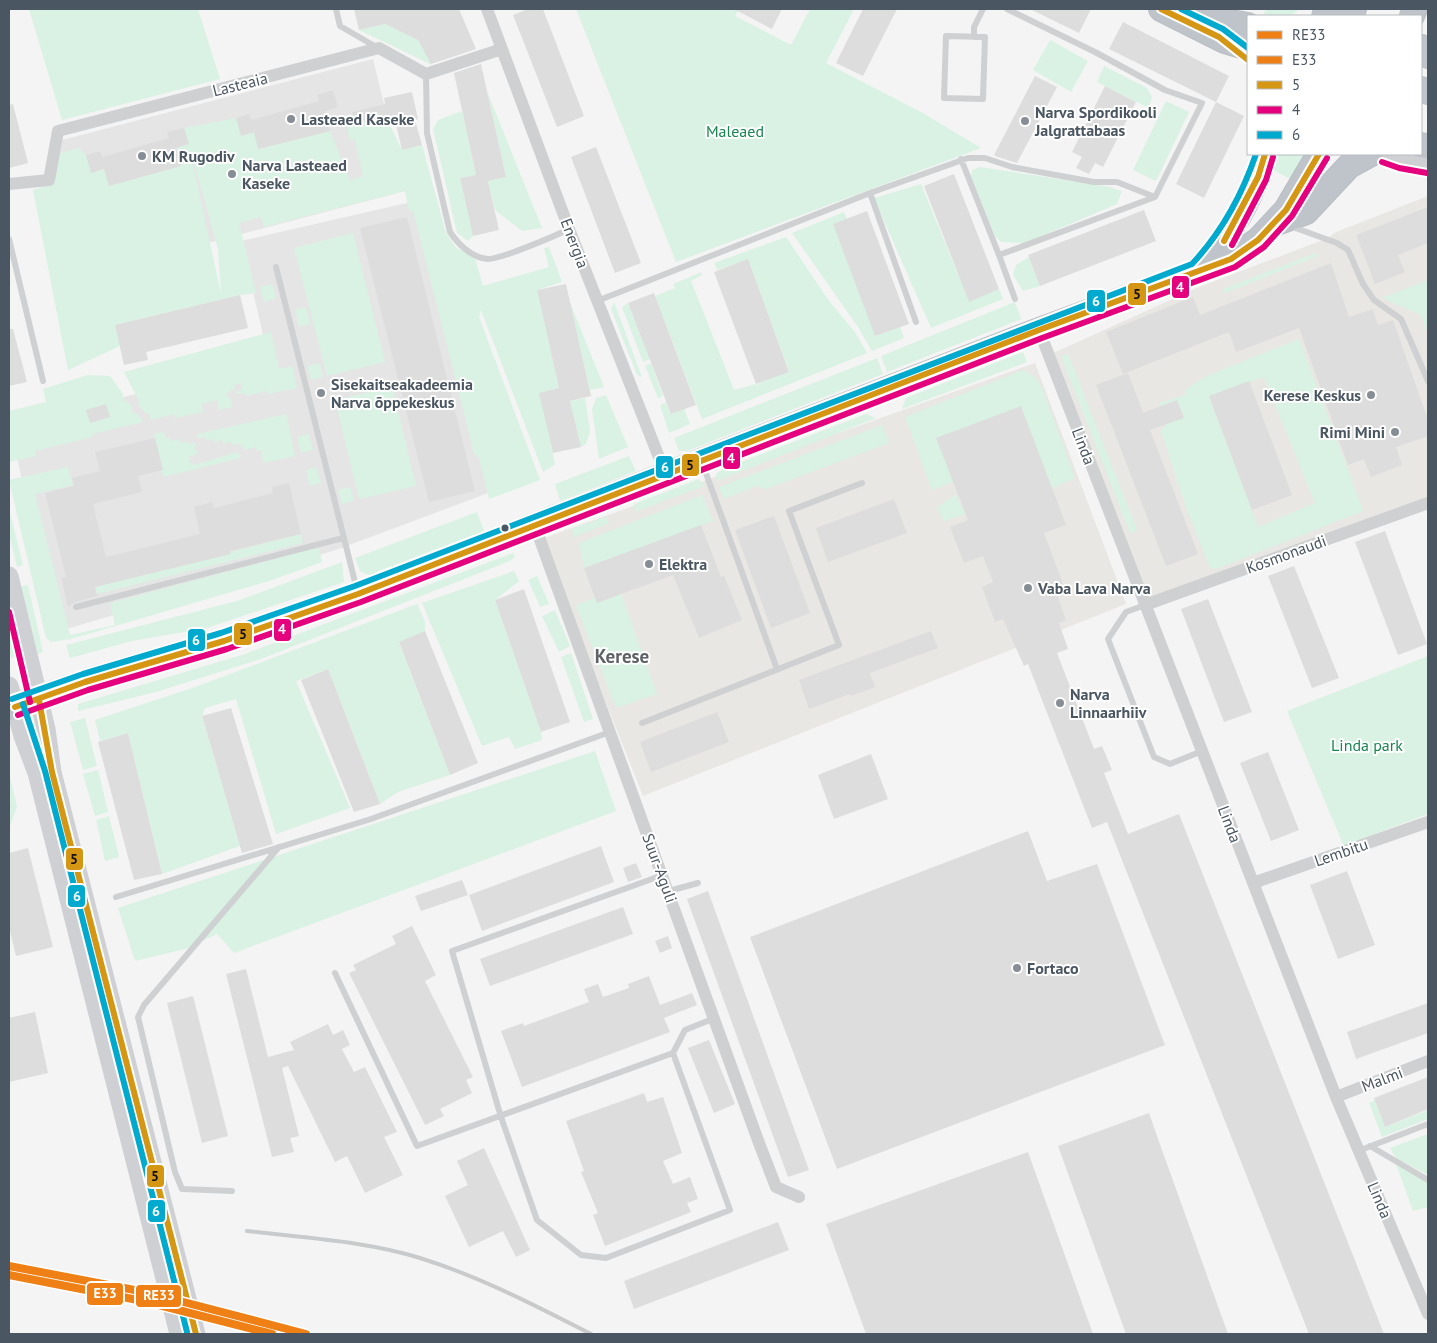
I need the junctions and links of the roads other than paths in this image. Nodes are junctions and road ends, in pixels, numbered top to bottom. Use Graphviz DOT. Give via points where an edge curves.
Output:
graph roads {
  1 [pos="336,9"];
  2 [pos="487,9"];
  3 [pos="983,9"];
  4 [pos="1007,9"];
  5 [pos="1161,9"];
  6 [pos="1190,9"];
  7 [pos="1247,25"];
  8 [pos="974,37"];
  9 [pos="1225,41"];
  10 [pos="379,48"];
  11 [pos="1247,48"];
  12 [pos="502,49"];
  13 [pos="1247,59"];
  14 [pos="426,74"];
  15 [pos="1265,155"];
  16 [pos="1318,155"];
  17 [pos="1370,155"];
  18 [pos="1388,155"];
  19 [pos="961,159"];
  20 [pos="1428,164"];
  21 [pos="9,184"];
  22 [pos="870,193"];
  23 [pos="1155,197"];
  24 [pos="1274,224"];
  25 [pos="569,230"];
  26 [pos="9,239"];
  27 [pos="999,255"];
  28 [pos="276,267"];
  29 [pos="1197,270"];
  30 [pos="1015,300"];
  31 [pos="597,301"];
  32 [pos="916,322"];
  33 [pos="1039,330"];
  34 [pos="43,381"];
  35 [pos="1428,381"];
  36 [pos="701,461"];
  37 [pos="666,475"];
  38 [pos="862,482"];
  39 [pos="1428,503"];
  40 [pos="535,526"];
  41 [pos="344,538"];
  42 [pos="9,576"];
  43 [pos="358,594"];
  44 [pos="1145,605"];
  45 [pos="76,607"];
  46 [pos="777,669"];
  47 [pos="11,700"];
  48 [pos="39,700"];
  49 [pos="642,723"];
  50 [pos="611,732"];
  51 [pos="1202,751"];
  52 [pos="1428,822"];
  53 [pos="279,847"];
  54 [pos="663,875"];
  55 [pos="698,883"];
  56 [pos="1253,883"];
  57 [pos="669,891"];
  58 [pos="116,897"];
  59 [pos="335,974"];
  60 [pos="96,977"];
  61 [pos="715,1018"];
  62 [pos="673,1053"];
  63 [pos="1428,1061"];
  64 [pos="1336,1097"];
  65 [pos="501,1117"];
  66 [pos="1428,1124"];
  67 [pos="1364,1148"];
  68 [pos="1428,1180"];
  69 [pos="232,1191"];
  70 [pos="799,1197"];
  71 [pos="1427,1309"];
  72 [pos="179,1334"];
  73 [pos="196,1334"];
  1 -- 10 [label="lane" via="340,26"];
  2 -- 12 [label="street, Energia"];
  3 -- 8 [label="lane" via="974,28"];
  4 -- 23 [label="lane" via="1165,90 1202,103"];
  5 -- 9 [label="highway"];
  6 -- 7 [label="highway" via="1207,18"];
  8 -- 8 [label="lane" via="985,38 983,99 944,98 946,36"];
  9 -- 11 [label="highway"];
  9 -- 13 [label="highway"];
  10 -- 14 [label="street"];
  10 -- 21 [label="street, Lasteaia" via="58,131 49,180"];
  12 -- 14 [label="street"];
  12 -- 25 [label="street, Energia"];
  14 -- 25 [label="lane" via="427,133 450,232 457,242 488,259"];
  15 -- 29 [label="highway" via="1258,177 1225,238"];
  16 -- 24 [label="highway" via="1286,210"];
  17 -- 24 [label="highway" via="1349,166 1306,212"];
  18 -- 20 [label="main road"];
  19 -- 22 [label="lane"];
  19 -- 23 [label="lane" via="985,158 1012,167 1086,180 1118,182"];
  19 -- 27 [label="lane"];
  22 -- 31 [label="lane"];
  22 -- 32 [label="lane"];
  23 -- 27 [label="lane"];
  24 -- 29 [label="highway" via="1246,250 1214,266"];
  24 -- 35 [label="lane" via="1293,226 1348,250 1374,300 1401,319"];
  25 -- 31 [label="street, Energia"];
  26 -- 34 [label="lane"];
  27 -- 30 [label="lane"];
  28 -- 41 [label="lane"];
  29 -- 33 [label="highway"];
  31 -- 37 [label="street, Energia"];
  33 -- 36 [label="highway"];
  33 -- 44 [label="street, Linda"];
  36 -- 37 [label="highway"];
  36 -- 46 [label="lane"];
  37 -- 40 [label="highway"];
  38 -- 46 [label="lane" via="789,511 839,644"];
  39 -- 44 [label="street, Kosmonaudi"];
  40 -- 43 [label="highway"];
  40 -- 50 [label="street, Suur-Aguli"];
  41 -- 43 [label="lane"];
  41 -- 45 [label="lane"];
  42 -- 48 [label="main road"];
  43 -- 48 [label="highway" via="224,641 67,687"];
  44 -- 51 [label="street, Linda"];
  44 -- 51 [label="lane" via="1126,612 1108,639 1154,757 1170,764"];
  46 -- 49 [label="lane"];
  47 -- 48 [label="highway"];
  47 -- 60 [label="main road" via="37,773"];
  48 -- 60 [label="main road"];
  50 -- 53 [label="lane" via="370,819"];
  50 -- 54 [label="street, Suur-Aguli"];
  51 -- 56 [label="street, Linda"];
  52 -- 56 [label="street, Lembitu"];
  53 -- 58 [label="lane"];
  53 -- 69 [label="lane" via="144,1005 138,1017 175,1172 182,1189"];
  54 -- 57 [label="street, Suur-Aguli"];
  54 -- 65 [label="lane" via="452,951"];
  55 -- 57 [label="lane"];
  56 -- 64 [label="street, Linda"];
  57 -- 61 [label="street, Suur-Aguli"];
  59 -- 65 [label="lane" via="417,1146"];
  60 -- 72 [label="main road"];
  60 -- 73 [label="main road"];
  61 -- 62 [label="lane" via="685,1030"];
  61 -- 70 [label="street, Suur-Aguli" via="776,1186"];
  62 -- 65 [label="lane"];
  62 -- 65 [label="lane" via="730,1210 606,1258 581,1256 537,1220"];
  63 -- 64 [label="street, Malmi"];
  64 -- 67 [label="street, Linda"];
  66 -- 67 [label="lane"];
  67 -- 68 [label="lane"];
  67 -- 71 [label="street, Linda"];
}
